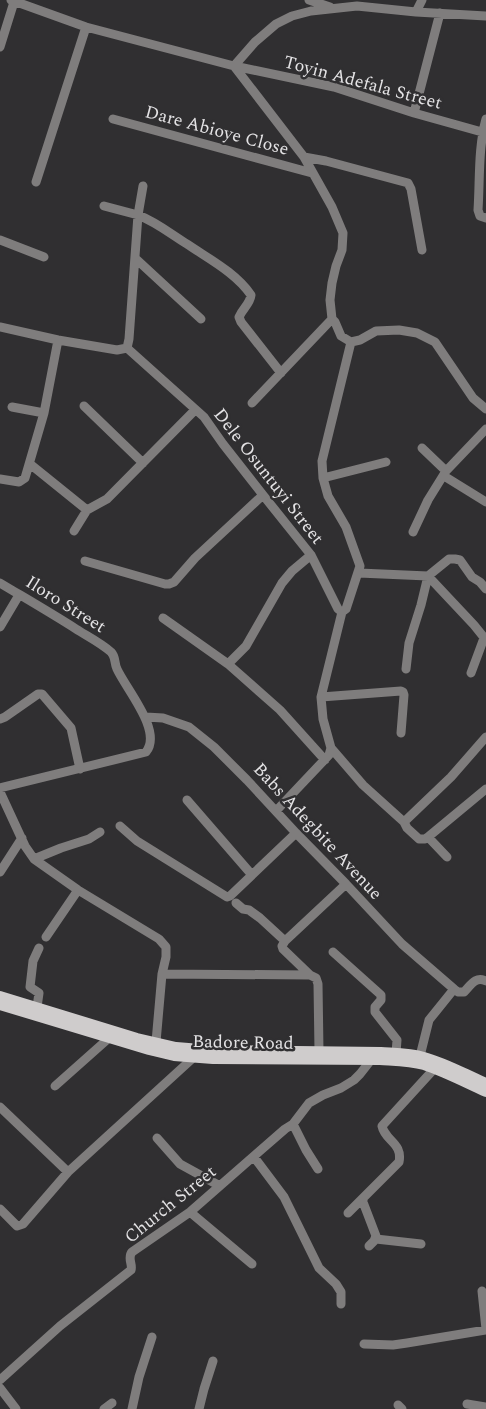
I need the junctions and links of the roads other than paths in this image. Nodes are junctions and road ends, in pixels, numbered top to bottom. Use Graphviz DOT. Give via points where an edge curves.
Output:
graph roads {
  1 [pos="309,0"];
  2 [pos="422,0"];
  3 [pos="12,1"];
  4 [pos="357,3"];
  5 [pos="32,4"];
  6 [pos="335,8"];
  7 [pos="416,12"];
  8 [pos="440,13"];
  9 [pos="486,16"];
  10 [pos="86,27"];
  11 [pos="0,47"];
  12 [pos="234,66"];
  13 [pos="414,113"];
  14 [pos="113,119"];
  15 [pos="486,119"];
  16 [pos="482,132"];
  17 [pos="304,157"];
  18 [pos="312,173"];
  19 [pos="36,182"];
  20 [pos="143,186"];
  21 [pos="104,206"];
  22 [pos="138,215"];
  23 [pos="486,218"];
  24 [pos="0,240"];
  25 [pos="422,250"];
  26 [pos="44,257"];
  27 [pos="135,258"];
  28 [pos="201,319"];
  29 [pos="332,319"];
  30 [pos="0,327"];
  31 [pos="58,340"];
  32 [pos="351,342"];
  33 [pos="127,348"];
  34 [pos="281,373"];
  35 [pos="252,403"];
  36 [pos="84,406"];
  37 [pos="12,407"];
  38 [pos="486,409"];
  39 [pos="195,410"];
  40 [pos="45,413"];
  41 [pos="486,429"];
  42 [pos="422,448"];
  43 [pos="386,462"];
  44 [pos="30,464"];
  45 [pos="143,464"];
  46 [pos="445,473"];
  47 [pos="323,478"];
  48 [pos="0,479"];
  49 [pos="262,495"];
  50 [pos="486,502"];
  51 [pos="87,510"];
  52 [pos="74,531"];
  53 [pos="413,532"];
  54 [pos="311,555"];
  55 [pos="85,561"];
  56 [pos="359,573"];
  57 [pos="428,576"];
  58 [pos="0,583"];
  59 [pos="486,589"];
  60 [pos="19,595"];
  61 [pos="342,612"];
  62 [pos="163,618"];
  63 [pos="0,627"];
  64 [pos="485,639"];
  65 [pos="228,664"];
  66 [pos="406,669"];
  67 [pos="471,673"];
  68 [pos="321,697"];
  69 [pos="146,717"];
  70 [pos="0,718"];
  71 [pos="401,734"];
  72 [pos="486,737"];
  73 [pos="331,748"];
  74 [pos="325,760"];
  75 [pos="80,769"];
  76 [pos="486,789"];
  77 [pos="0,790"];
  78 [pos="187,800"];
  79 [pos="276,811"];
  80 [pos="404,822"];
  81 [pos="120,826"];
  82 [pos="100,831"];
  83 [pos="296,834"];
  84 [pos="428,837"];
  85 [pos="22,838"];
  86 [pos="447,857"];
  87 [pos="34,859"];
  88 [pos="0,872"];
  89 [pos="252,875"];
  90 [pos="346,884"];
  91 [pos="78,890"];
  92 [pos="236,903"];
  93 [pos="46,937"];
  94 [pos="285,941"];
  95 [pos="39,948"];
  96 [pos="333,952"];
  97 [pos="162,974"];
  98 [pos="310,975"];
  99 [pos="486,981"];
  100 [pos="454,989"];
  101 [pos="0,996"];
  102 [pos="0,1005"];
  103 [pos="37,1006"];
  104 [pos="109,1038"];
  105 [pos="156,1042"];
  106 [pos="319,1051"];
  107 [pos="396,1053"];
  108 [pos="420,1056"];
  109 [pos="193,1058"];
  110 [pos="371,1060"];
  111 [pos="434,1069"];
  112 [pos="486,1083"];
  113 [pos="56,1086"];
  114 [pos="486,1092"];
  115 [pos="0,1107"];
  116 [pos="293,1124"];
  117 [pos="157,1138"];
  118 [pos="254,1157"];
  119 [pos="318,1169"];
  120 [pos="68,1172"];
  121 [pos="220,1185"];
  122 [pos="363,1199"];
  123 [pos="0,1209"];
  124 [pos="190,1212"];
  125 [pos="348,1213"];
  126 [pos="421,1244"];
  127 [pos="252,1264"];
  128 [pos="482,1291"];
  129 [pos="341,1304"];
  130 [pos="486,1329"];
  131 [pos="152,1337"];
  132 [pos="364,1344"];
  133 [pos="213,1361"];
  134 [pos="1,1376"];
  135 [pos="0,1388"];
  136 [pos="467,1404"];
  137 [pos="486,1407"];
  138 [pos="16,1409"];
  139 [pos="132,1409"];
  140 [pos="199,1409"];
  1 -- 6 [label="street"];
  2 -- 7 [label="street"];
  3 -- 5 [label="street, Toyin Adefala Street"];
  3 -- 11 [label="street"];
  4 -- 6 [label="street"];
  4 -- 7 [label="street"];
  5 -- 10 [label="street, Toyin Adefala Street"];
  6 -- 12 [label="street" via="292,16 276,24"];
  7 -- 8 [label="street"];
  8 -- 9 [label="street"];
  8 -- 13 [label="street"];
  10 -- 12 [label="street, Toyin Adefala Street"];
  10 -- 19 [label="street"];
  12 -- 13 [label="street, Toyin Adefala Street" via="334,87"];
  12 -- 17 [label="street"];
  13 -- 16 [label="street, Toyin Adefala Street"];
  14 -- 18 [label="street, Dare Abioye Close"];
  15 -- 16 [label="street"];
  16 -- 23 [label="street" via="478,210"];
  17 -- 18 [label="street"];
  17 -- 25 [label="street" via="408,183"];
  18 -- 29 [label="street" via="343,233 332,283"];
  20 -- 22 [label="street"];
  21 -- 22 [label="street"];
  22 -- 27 [label="street"];
  22 -- 34 [label="street" via="220,266 247,289 250,301 239,317 241,322"];
  24 -- 26 [label="street"];
  27 -- 28 [label="street"];
  27 -- 33 [label="street"];
  29 -- 32 [label="street" via="341,336"];
  29 -- 34 [label="street"];
  30 -- 31 [label="street"];
  31 -- 33 [label="street" via="117,350"];
  31 -- 40 [label="street"];
  32 -- 38 [label="street" via="375,332 417,333 435,342 473,398"];
  32 -- 47 [label="street" via="322,461"];
  33 -- 39 [label="street, Dele Osuntuyi Street"];
  34 -- 35 [label="street"];
  36 -- 45 [label="street"];
  37 -- 40 [label="street"];
  39 -- 45 [label="street"];
  39 -- 49 [label="street, Dele Osuntuyi Street"];
  40 -- 44 [label="street"];
  41 -- 46 [label="street"];
  42 -- 46 [label="street"];
  43 -- 47 [label="street"];
  44 -- 48 [label="street" via="22,481"];
  44 -- 51 [label="street"];
  45 -- 51 [label="street" via="107,499"];
  46 -- 50 [label="street"];
  46 -- 53 [label="street"];
  47 -- 56 [label="street" via="359,560"];
  49 -- 54 [label="street, Dele Osuntuyi Street"];
  49 -- 55 [label="street" via="169,584"];
  51 -- 52 [label="street"];
  54 -- 61 [label="street, Dele Osuntuyi Street"];
  54 -- 65 [label="street" via="282,583 246,646"];
  56 -- 57 [label="street"];
  56 -- 61 [label="street"];
  57 -- 59 [label="street" via="449,559 460,560"];
  57 -- 64 [label="street"];
  57 -- 66 [label="street" via="409,643"];
  58 -- 60 [label="street, Iloro Street"];
  60 -- 63 [label="street"];
  60 -- 69 [label="street, Iloro Street" via="111,651 115,666"];
  61 -- 68 [label="street"];
  62 -- 65 [label="street"];
  64 -- 67 [label="street"];
  65 -- 74 [label="street" via="280,710"];
  68 -- 71 [label="street" via="401,691"];
  68 -- 73 [label="street"];
  69 -- 75 [label="street" via="151,735 146,752"];
  69 -- 79 [label="street, Babs Adegbite Avenue" via="189,727"];
  70 -- 75 [label="street" via="42,694 71,728"];
  72 -- 80 [label="street"];
  73 -- 74 [label="street"];
  73 -- 80 [label="street" via="363,785"];
  74 -- 79 [label="street"];
  75 -- 77 [label="street"];
  76 -- 84 [label="street"];
  77 -- 85 [label="street"];
  78 -- 89 [label="street"];
  79 -- 83 [label="street, Babs Adegbite Avenue"];
  80 -- 84 [label="street" via="419,839"];
  81 -- 89 [label="street" via="137,841 227,897"];
  82 -- 87 [label="street" via="89,839"];
  83 -- 89 [label="street"];
  83 -- 90 [label="street, Babs Adegbite Avenue"];
  84 -- 86 [label="street"];
  85 -- 87 [label="street"];
  85 -- 88 [label="street"];
  87 -- 91 [label="street"];
  90 -- 94 [label="street"];
  90 -- 100 [label="street, Babs Adegbite Avenue" via="402,944"];
  91 -- 93 [label="street"];
  91 -- 97 [label="street" via="159,939 166,947"];
  92 -- 94 [label="street"];
  94 -- 98 [label="street" via="283,949"];
  95 -- 103 [label="street" via="30,987 39,993"];
  96 -- 107 [label="street" via="381,995 375,1012 397,1040"];
  97 -- 98 [label="street"];
  97 -- 105 [label="street"];
  98 -- 106 [label="street" via="318,984"];
  99 -- 100 [label="street" via="476,980 464,992"];
  100 -- 108 [label="street" via="429,1020"];
  101 -- 103 [label="main road, Badore Road"];
  102 -- 104 [label="main road, Badore Road"];
  103 -- 105 [label="main road, Badore Road"];
  104 -- 109 [label="main road, Badore Road"];
  104 -- 113 [label="street"];
  105 -- 106 [label="main road, Badore Road" via="213,1050"];
  106 -- 107 [label="main road, Badore Road"];
  107 -- 108 [label="main road, Badore Road"];
  108 -- 112 [label="main road, Badore Road"];
  109 -- 110 [label="main road, Badore Road"];
  109 -- 120 [label="street"];
  110 -- 111 [label="main road, Badore Road" via="416,1063"];
  110 -- 116 [label="street, Church Street" via="354,1080 309,1103"];
  111 -- 114 [label="main road, Badore Road"];
  111 -- 122 [label="street" via="382,1126 398,1148 399,1162"];
  115 -- 120 [label="street"];
  116 -- 118 [label="street, Church Street"];
  116 -- 119 [label="street"];
  117 -- 121 [label="street" via="180,1164"];
  118 -- 121 [label="street, Church Street"];
  118 -- 129 [label="street" via="284,1197 319,1268 341,1292"];
  120 -- 123 [label="street" via="20,1226"];
  121 -- 124 [label="street, Church Street"];
  122 -- 125 [label="street"];
  122 -- 126 [label="street" via="373,1242"];
  124 -- 127 [label="street"];
  124 -- 134 [label="street, Church Street" via="132,1252 131,1270"];
  128 -- 130 [label="street"];
  130 -- 132 [label="street" via="393,1345"];
  131 -- 139 [label="street"];
  133 -- 140 [label="street"];
  135 -- 138 [label="street"];
  136 -- 137 [label="street"];
}
